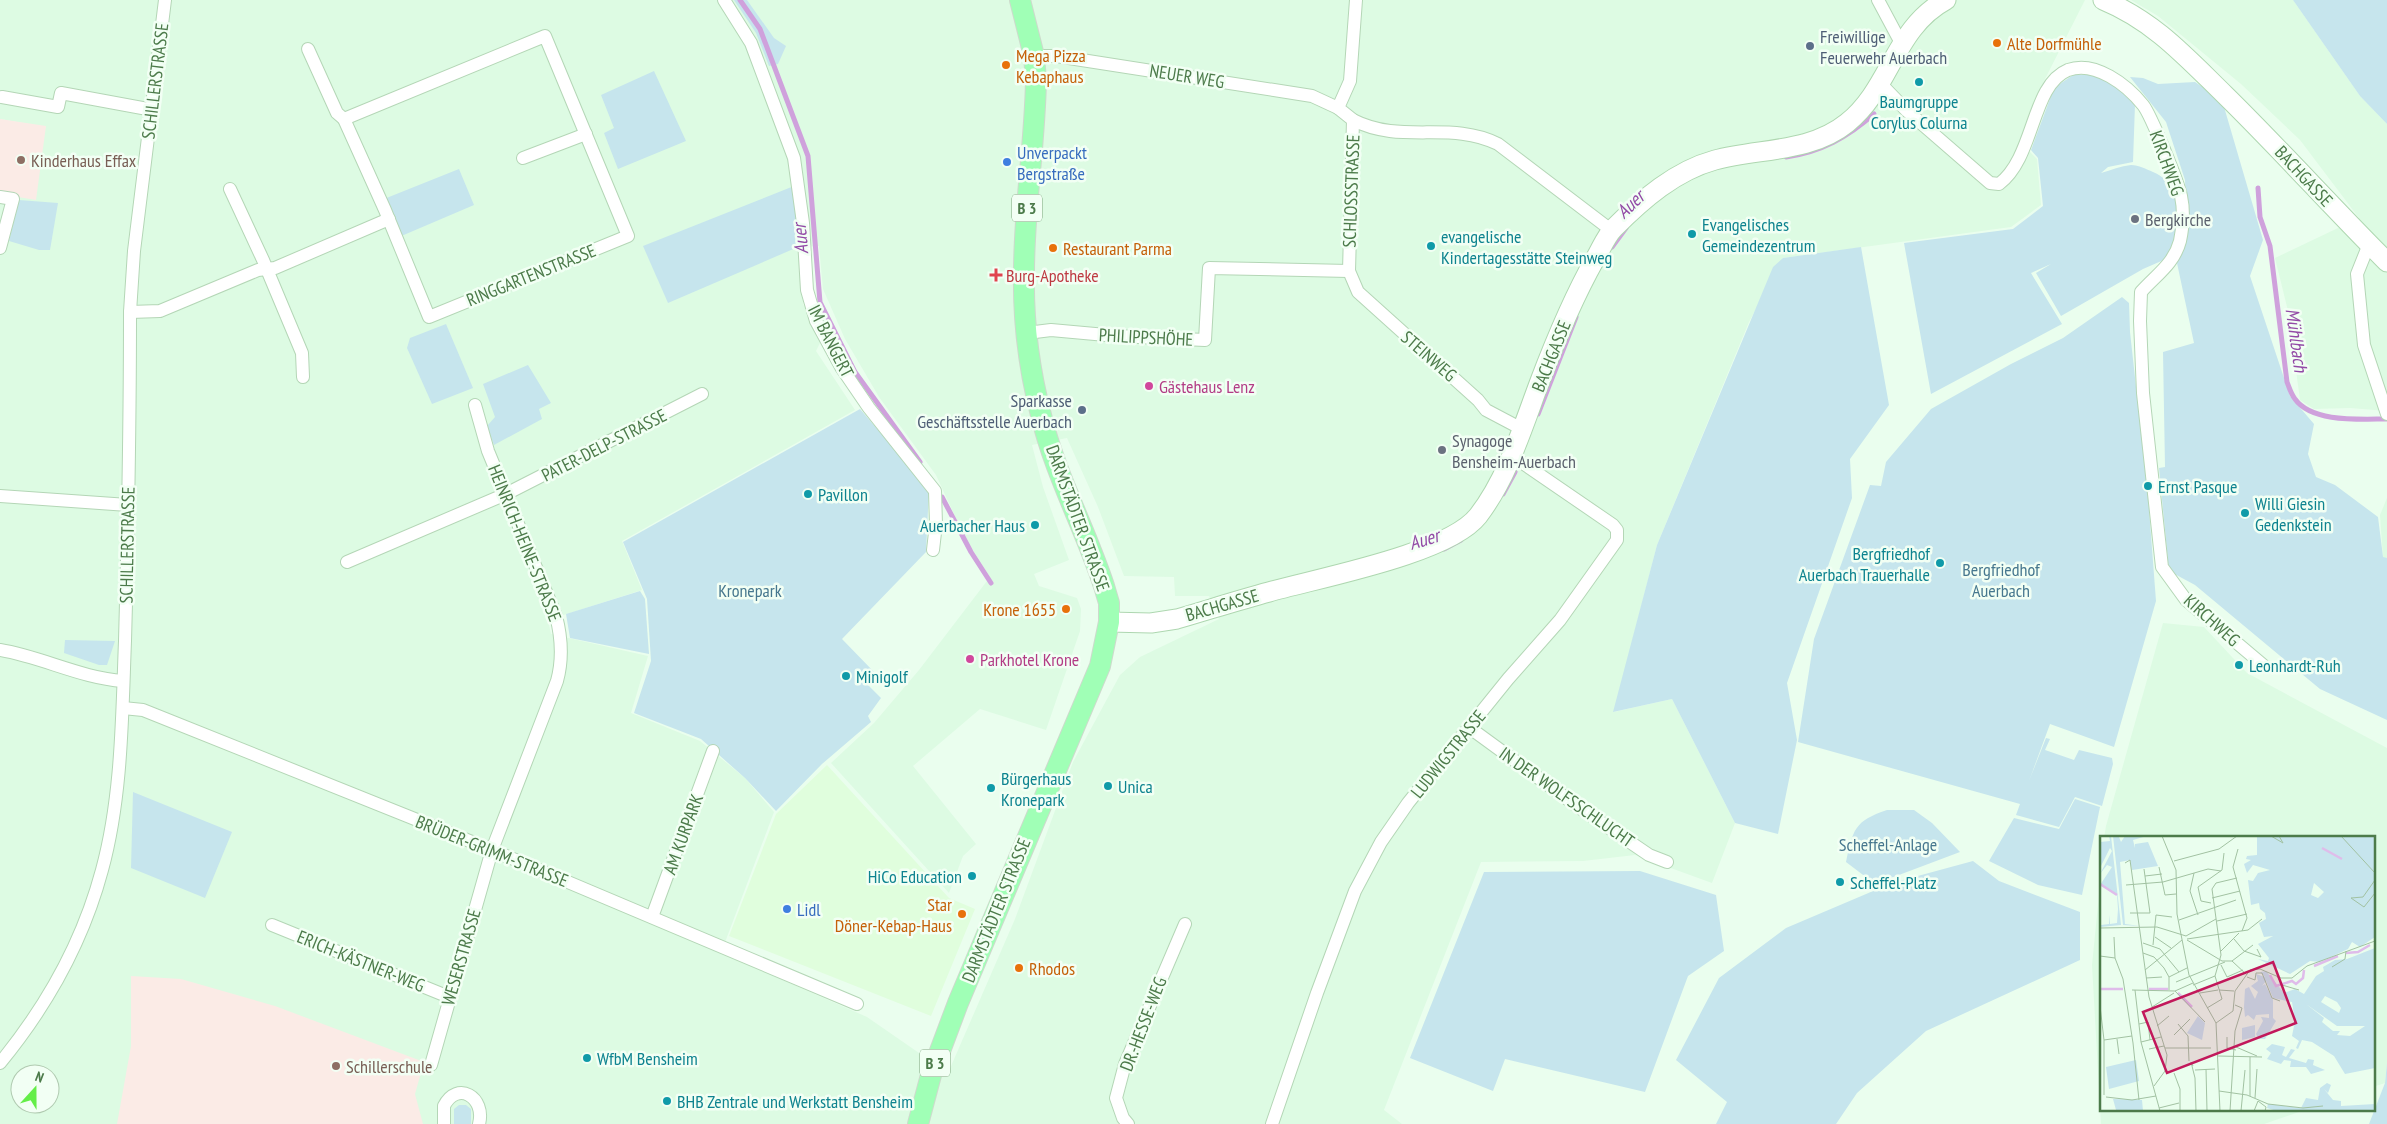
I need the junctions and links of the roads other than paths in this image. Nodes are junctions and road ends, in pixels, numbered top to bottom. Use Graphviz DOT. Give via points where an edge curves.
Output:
graph roads {
  1 [pos="165,0"];
  2 [pos="724,0"];
  3 [pos="1020,0"];
  4 [pos="1356,0"];
  5 [pos="1878,0"];
  6 [pos="1946,0"];
  7 [pos="2103,0"];
  8 [pos="1901,43"];
  9 [pos="308,49"];
  10 [pos="1034,56"];
  11 [pos="1881,84"];
  12 [pos="2,97"];
  13 [pos="1338,108"];
  14 [pos="153,110"];
  15 [pos="344,119"];
  16 [pos="1353,120"];
  17 [pos="586,134"];
  18 [pos="523,158"];
  19 [pos="230,189"];
  20 [pos="0,197"];
  21 [pos="389,220"];
  22 [pos="1611,230"];
  23 [pos="2369,244"];
  24 [pos="0,248"];
  25 [pos="2387,262"];
  26 [pos="267,269"];
  27 [pos="1349,272"];
  28 [pos="130,312"];
  29 [pos="1027,334"];
  30 [pos="303,378"];
  31 [pos="702,394"];
  32 [pos="475,405"];
  33 [pos="2386,414"];
  34 [pos="1522,429"];
  35 [pos="1511,456"];
  36 [pos="506,494"];
  37 [pos="0,496"];
  38 [pos="128,505"];
  39 [pos="934,550"];
  40 [pos="347,562"];
  41 [pos="1110,622"];
  42 [pos="0,650"];
  43 [pos="2263,665"];
  44 [pos="123,681"];
  45 [pos="123,708"];
  46 [pos="1470,728"];
  47 [pos="713,751"];
  48 [pos="492,850"];
  49 [pos="1667,862"];
  50 [pos="652,917"];
  51 [pos="1184,924"];
  52 [pos="272,925"];
  53 [pos="449,997"];
  54 [pos="857,1004"];
  55 [pos="0,1063"];
  56 [pos="431,1065"];
  57 [pos="444,1124"];
  58 [pos="479,1124"];
  59 [pos="918,1124"];
  60 [pos="1128,1124"];
  61 [pos="1272,1124"];
  1 -- 14 [label="street, SCHILLERSTRASSE"];
  2 -- 39 [label="street, IM BANGERT" via="751,43 794,158 803,223 807,290 816,321 841,367 869,408 934,490"];
  3 -- 10 [label="main road, DARMSTÄDTER STRASSE / B 3"];
  4 -- 13 [label="street" via="1350,81"];
  5 -- 8 [label="street"];
  6 -- 8 [label="main road, BACHGASSE" via="1923,17"];
  7 -- 23 [label="main road, BACHGASSE" via="2149,24 2174,44"];
  8 -- 11 [label="main road, BACHGASSE"];
  9 -- 15 [label="street, RINGGARTENSTRASSE" via="337,113"];
  10 -- 13 [label="street, NEUER WEG" via="1056,56 1312,96"];
  10 -- 29 [label="main road, DARMSTÄDTER STRASSE / B 3" via="1036,105 1024,272"];
  11 -- 22 [label="main road, BACHGASSE" via="1856,115 1830,134 1796,145 1714,160 1688,170 1654,190"];
  11 -- 43 [label="street, KIRCHWEG" via="1907,111 1990,183 1999,184 2008,177 2028,140 2043,96 2059,74 2082,68 2110,76 2144,106 2181,195 2183,220 2180,242 2169,265 2141,292 2144,410 2162,567 2186,600"];
  12 -- 14 [label="street" via="58,107 61,92"];
  13 -- 16 [label="street, SCHLOSSSTRASSE"];
  14 -- 28 [label="street, SCHILLERSTRASSE" via="134,251"];
  15 -- 17 [label="street, RINGGARTENSTRASSE" via="546,36"];
  15 -- 21 [label="street, RINGGARTENSTRASSE"];
  16 -- 22 [label="street" via="1392,132 1464,132 1485,137"];
  16 -- 27 [label="street, SCHLOSSSTRASSE"];
  17 -- 18 [label="street"];
  17 -- 21 [label="street, RINGGARTENSTRASSE" via="628,236 429,317"];
  19 -- 26 [label="street"];
  20 -- 24 [label="street" via="12,199"];
  21 -- 26 [label="street"];
  22 -- 34 [label="main road, BACHGASSE" via="1577,291"];
  23 -- 25 [label="main road, BACHGASSE"];
  23 -- 33 [label="street" via="2357,274 2364,345"];
  26 -- 28 [label="street" via="160,311"];
  26 -- 30 [label="street" via="302,354"];
  27 -- 29 [label="street, PHILIPPSHÖHE" via="1209,268 1204,340 1051,330"];
  27 -- 34 [label="street, STEINWEG" via="1358,292 1486,410"];
  28 -- 38 [label="street, SCHILLERSTRASSE"];
  29 -- 41 [label="main road, DARMSTÄDTER STRASSE / B 3" via="1041,416 1100,573"];
  31 -- 36 [label="street, PATER-DELP-STRASSE"];
  32 -- 36 [label="street, HEINRICH-HEINE-STRASSE" via="488,451"];
  34 -- 35 [label="main road, BACHGASSE"];
  35 -- 41 [label="main road, BACHGASSE" via="1476,518 1448,539 1403,556 1177,619 1151,623"];
  35 -- 46 [label="street, LUDWIGSTRASSE" via="1613,525 1618,535 1615,544 1566,612"];
  36 -- 40 [label="street, PATER-DELP-STRASSE"];
  36 -- 48 [label="street, HEINRICH-HEINE-STRASSE" via="556,616 561,665"];
  37 -- 38 [label="street"];
  38 -- 44 [label="street, SCHILLERSTRASSE"];
  41 -- 59 [label="main road, DARMSTÄDTER STRASSE / B 3" via="1104,654 1091,690 958,1003 931,1075"];
  42 -- 44 [label="street" via="28,655 104,679"];
  44 -- 45 [label="street, SCHILLERSTRASSE"];
  45 -- 48 [label="street, BRÜDER-GRIMM-STRASSE" via="143,710"];
  45 -- 55 [label="street, SCHILLERSTRASSE" via="111,832 102,872 74,948 46,998"];
  46 -- 49 [label="street, IN DER WOLFSSCHLUCHT" via="1577,806 1649,854"];
  46 -- 61 [label="street, LUDWIGSTRASSE" via="1408,804 1366,868 1324,974"];
  47 -- 50 [label="street, AM KURPARK"];
  48 -- 50 [label="street, BRÜDER-GRIMM-STRASSE"];
  48 -- 53 [label="street, WESERSTRASSE"];
  50 -- 54 [label="street, BRÜDER-GRIMM-STRASSE"];
  51 -- 60 [label="street, DR.-HESSE-WEG" via="1125,1064 1116,1098"];
  52 -- 53 [label="street, ERICH-KÄSTNER-WEG"];
  53 -- 56 [label="street, WESERSTRASSE"];
  57 -- 58 [label="street" via="444,1106 452,1096 468,1094 482,1110"];
}
